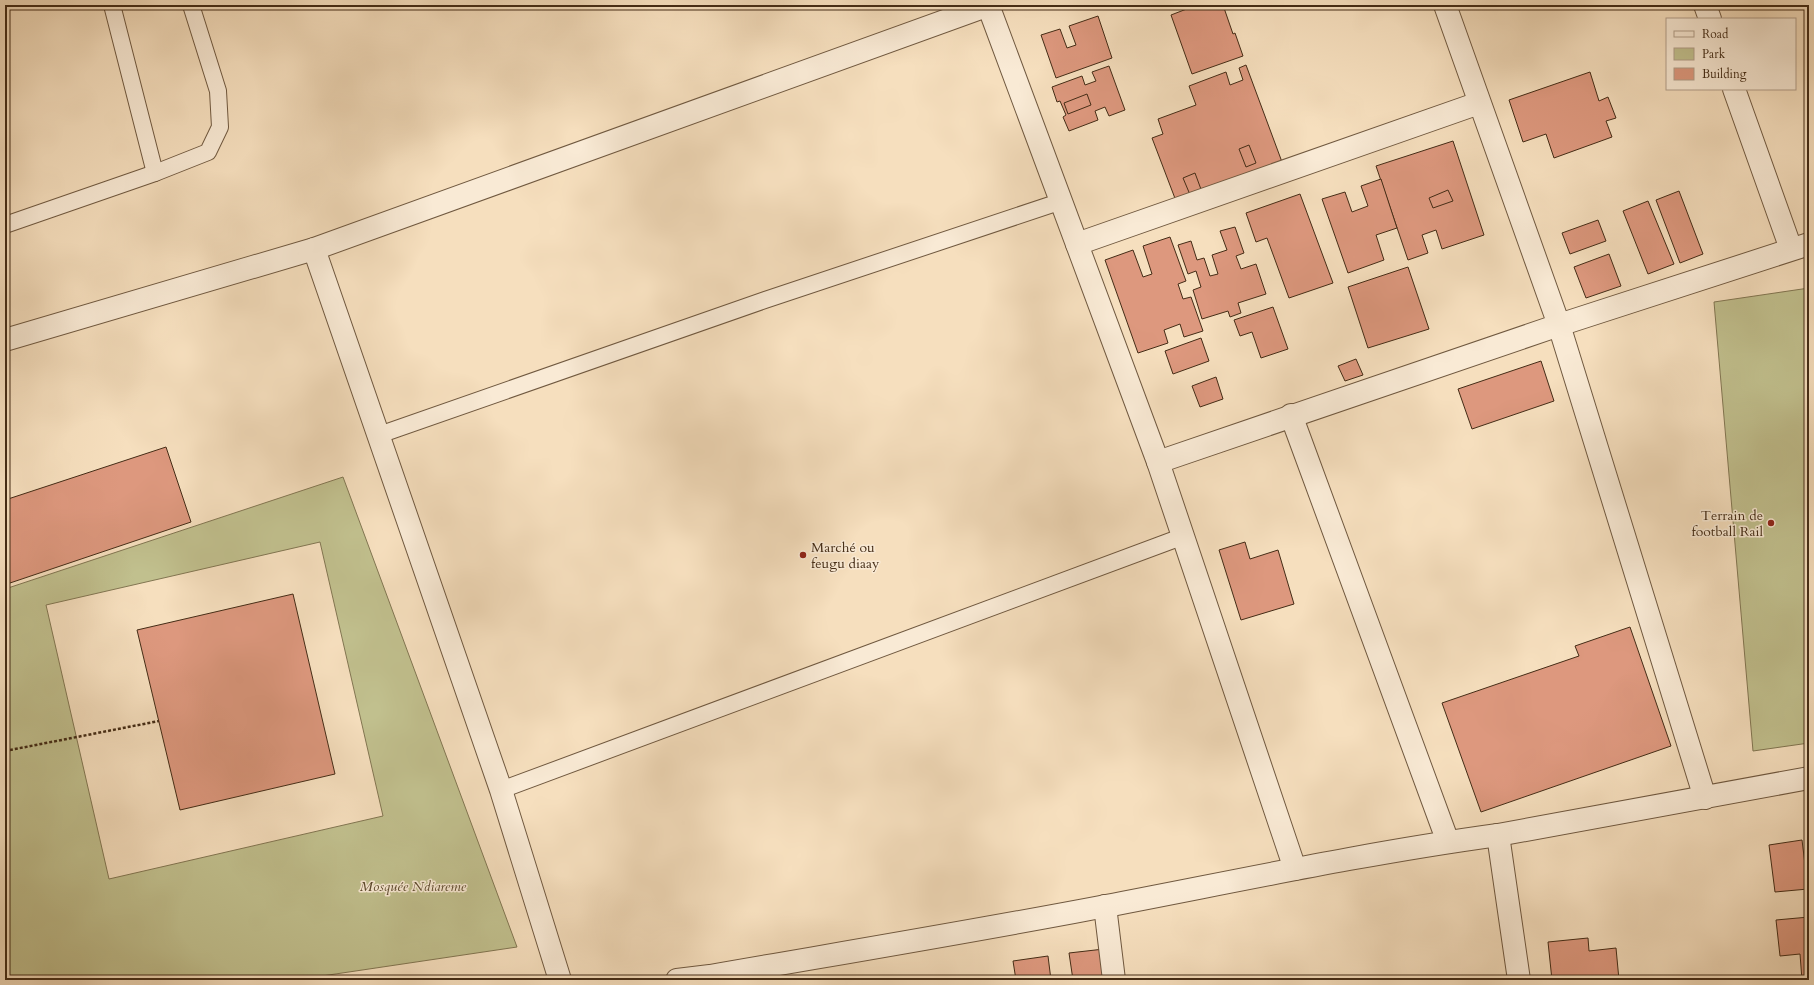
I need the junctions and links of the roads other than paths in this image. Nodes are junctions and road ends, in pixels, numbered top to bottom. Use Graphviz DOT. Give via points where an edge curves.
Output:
graph roads {
  1 [pos="112,5"];
  2 [pos="192,5"];
  3 [pos="988,5"];
  4 [pos="1445,5"];
  5 [pos="1704,5"];
  6 [pos="1710,18"];
  7 [pos="1734,90"];
  8 [pos="1479,103"];
  9 [pos="155,173"];
  10 [pos="1062,202"];
  11 [pos="5,225"];
  12 [pos="1078,244"];
  13 [pos="1800,246"];
  14 [pos="314,249"];
  15 [pos="1559,325"];
  16 [pos="5,340"];
  17 [pos="1291,415"];
  18 [pos="379,435"];
  19 [pos="1158,462"];
  20 [pos="1184,536"];
  21 [pos="1809,778"];
  22 [pos="501,790"];
  23 [pos="1705,798"];
  24 [pos="1498,835"];
  25 [pos="1448,842"];
  26 [pos="1295,869"];
  27 [pos="1105,906"];
  28 [pos="710,978"];
  29 [pos="560,980"];
  30 [pos="677,980"];
  31 [pos="1114,980"];
  32 [pos="1519,980"];
  1 -- 9 [label="lane"];
  2 -- 9 [label="lane" via="218,91 220,127 208,152"];
  3 -- 10 [label="street"];
  3 -- 14 [label="street"];
  4 -- 8 [label="street"];
  5 -- 6 [label="street"];
  7 -- 13 [label="street"];
  8 -- 12 [label="street"];
  8 -- 15 [label="street"];
  9 -- 11 [label="lane"];
  10 -- 12 [label="street"];
  10 -- 18 [label="lane" via="765,300"];
  12 -- 19 [label="street"];
  13 -- 15 [label="street"];
  14 -- 16 [label="street"];
  14 -- 18 [label="street"];
  15 -- 17 [label="street"];
  15 -- 23 [label="street"];
  17 -- 19 [label="street"];
  17 -- 25 [label="street"];
  18 -- 22 [label="street"];
  19 -- 20 [label="street"];
  20 -- 22 [label="lane"];
  20 -- 26 [label="street"];
  21 -- 23 [label="street"];
  22 -- 29 [label="street"];
  23 -- 24 [label="street"];
  24 -- 25 [label="street"];
  24 -- 32 [label="street"];
  25 -- 26 [label="street"];
  26 -- 27 [label="street"];
  27 -- 28 [label="street"];
  27 -- 31 [label="street"];
  28 -- 30 [label="street"];
}
